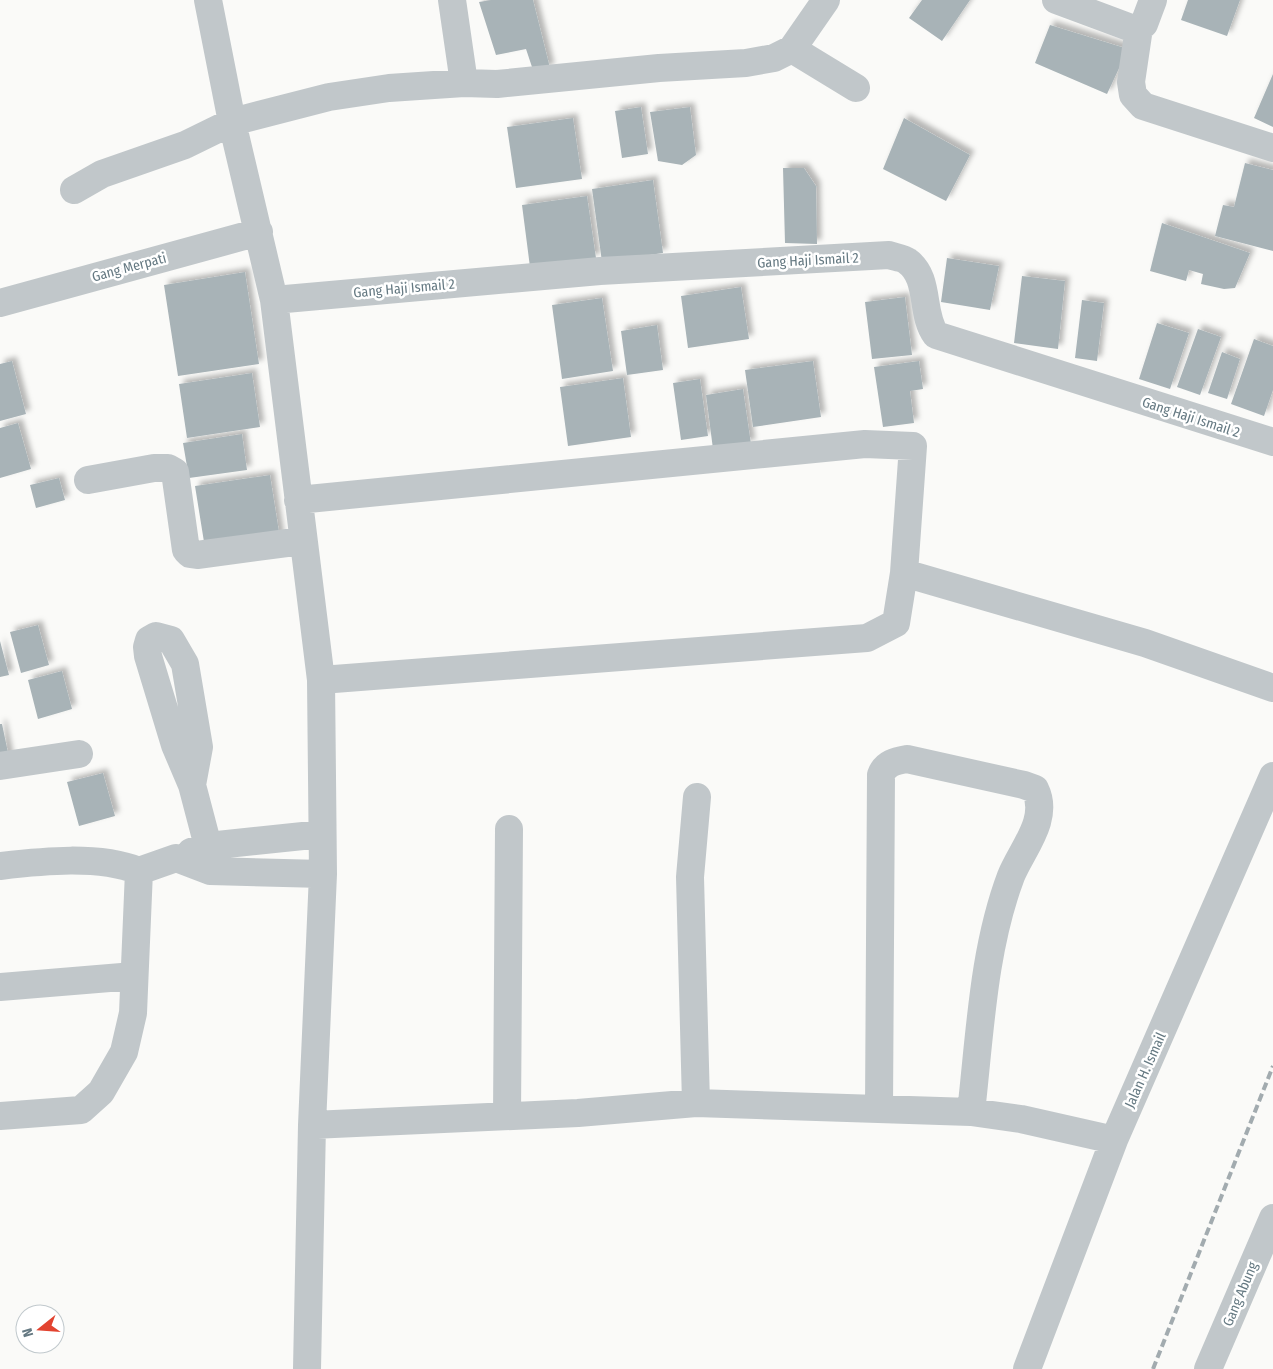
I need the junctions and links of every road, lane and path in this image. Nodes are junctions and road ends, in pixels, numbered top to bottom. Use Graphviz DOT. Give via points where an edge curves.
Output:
graph roads {
  1 [pos="208,0"];
  2 [pos="452,0"];
  3 [pos="826,0"];
  4 [pos="1056,0"];
  5 [pos="1153,0"];
  6 [pos="1139,28"];
  7 [pos="792,49"];
  8 [pos="464,83"];
  9 [pos="856,88"];
  10 [pos="232,122"];
  11 [pos="1273,148"];
  12 [pos="74,190"];
  13 [pos="259,232"];
  14 [pos="274,300"];
  15 [pos="0,303"];
  16 [pos="1273,442"];
  17 [pos="88,480"];
  18 [pos="298,500"];
  19 [pos="302,541"];
  20 [pos="904,574"];
  21 [pos="321,680"];
  22 [pos="1273,688"];
  23 [pos="79,754"];
  24 [pos="0,766"];
  25 [pos="1273,776"];
  26 [pos="192,785"];
  27 [pos="698,797"];
  28 [pos="509,829"];
  29 [pos="322,834"];
  30 [pos="208,846"];
  31 [pos="176,858"];
  32 [pos="0,866"];
  33 [pos="139,872"];
  34 [pos="323,874"];
  35 [pos="134,976"];
  36 [pos="0,987"];
  37 [pos="696,1103"];
  38 [pos="879,1109"];
  39 [pos="971,1112"];
  40 [pos="0,1116"];
  41 [pos="507,1116"];
  42 [pos="312,1125"];
  43 [pos="1114,1140"];
  44 [pos="1273,1218"];
  45 [pos="307,1369"];
  46 [pos="1027,1369"];
  47 [pos="1208,1369"];
  1 -- 10 [label="street"];
  2 -- 8 [label="street"];
  3 -- 7 [label="street"];
  4 -- 6 [label="street" via="1134,29"];
  5 -- 6 [label="street" via="1144,24"];
  6 -- 11 [label="street" via="1131,82 1133,95 1143,106"];
  7 -- 8 [label="street" via="774,58 746,63 496,84"];
  7 -- 9 [label="street"];
  8 -- 10 [label="street" via="389,88 329,97"];
  10 -- 12 [label="street" via="185,145 102,174"];
  10 -- 13 [label="street"];
  13 -- 14 [label="street"];
  13 -- 15 [label="street, Gang Merpati"];
  14 -- 16 [label="street, Gang Haji Ismail 2" via="600,271 889,255 907,261 918,274 931,328 936,335"];
  14 -- 18 [label="street"];
  17 -- 19 [label="street" via="154,468 168,468 175,472 186,550 197,556"];
  18 -- 19 [label="street"];
  18 -- 20 [label="street" via="865,444 913,446"];
  19 -- 21 [label="street"];
  20 -- 21 [label="street" via="896,623 867,638"];
  20 -- 22 [label="street" via="1144,643"];
  21 -- 29 [label="street"];
  23 -- 24 [label="street"];
  25 -- 43 [label="street, Jalan H. Ismail"];
  26 -- 30 [label="street"];
  27 -- 37 [label="street" via="690,877"];
  28 -- 41 [label="street"];
  29 -- 30 [label="street"];
  29 -- 34 [label="street"];
  30 -- 31 [label="street"];
  31 -- 33 [label="street"];
  31 -- 34 [label="street" via="210,870"];
  32 -- 33 [label="street" via="96,862 121,864"];
  33 -- 35 [label="street"];
  34 -- 42 [label="street"];
  35 -- 36 [label="street"];
  35 -- 40 [label="street" via="133,1013 124,1052 101,1092 81,1110"];
  37 -- 38 [label="street"];
  37 -- 41 [label="street"];
  38 -- 39 [label="street"];
  38 -- 39 [label="street" via="881,775 884,768 895,761 907,759 1024,785 1035,789 1041,799 1040,817 1011,876 997,923"];
  39 -- 43 [label="street" via="1021,1119"];
  41 -- 42 [label="street"];
  42 -- 45 [label="street"];
  43 -- 46 [label="street, Jalan H. Ismail"];
  44 -- 47 [label="street, Gang Abung"];
}
